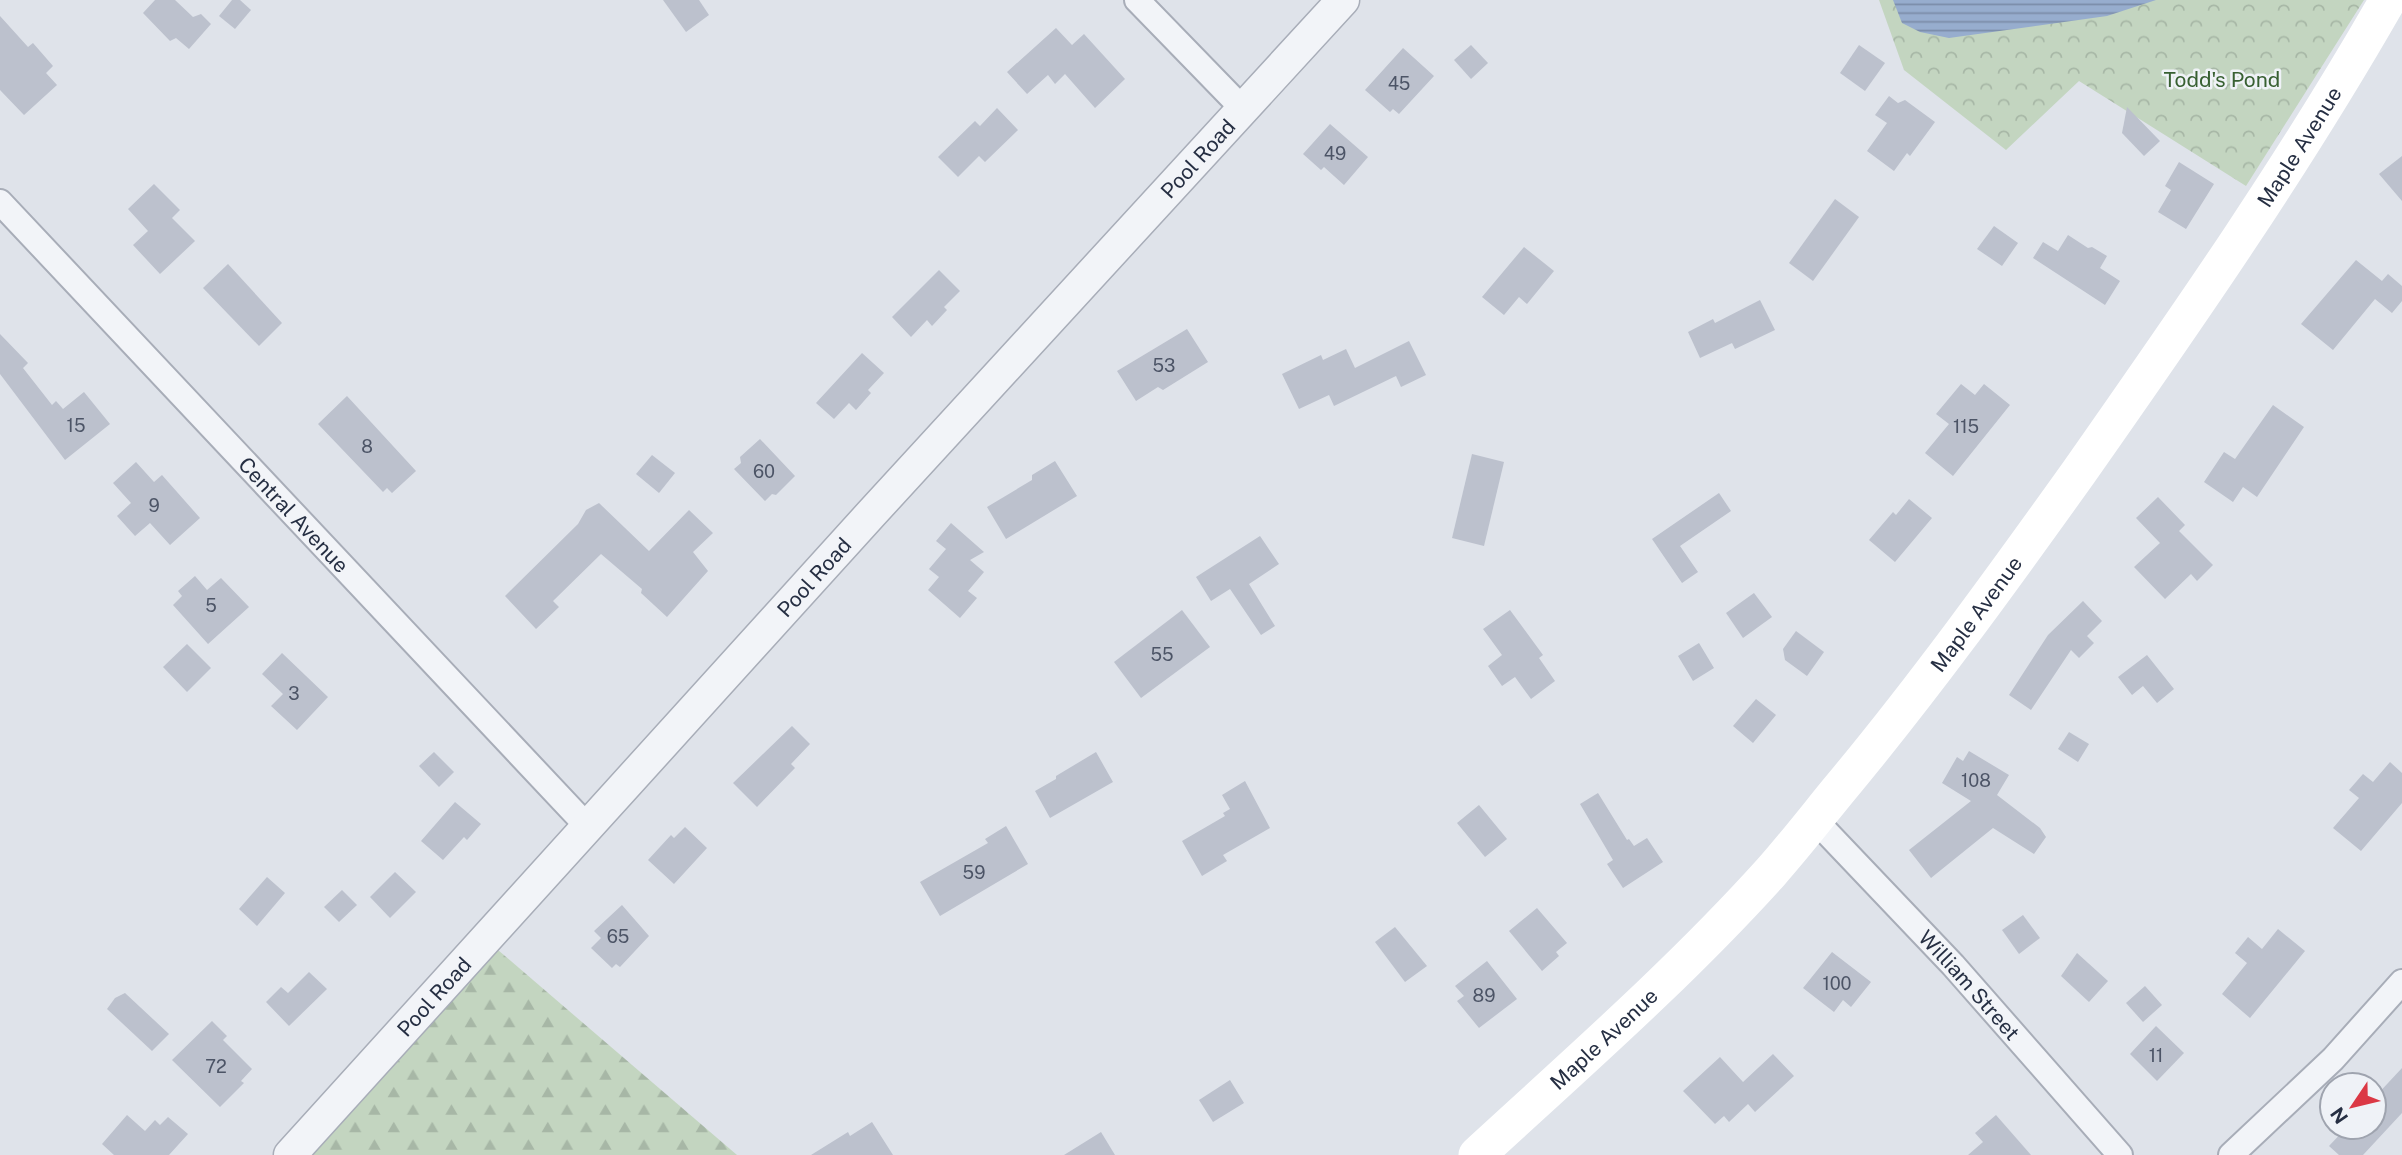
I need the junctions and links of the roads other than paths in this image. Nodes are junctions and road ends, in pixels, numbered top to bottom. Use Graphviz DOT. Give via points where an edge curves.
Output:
graph roads {
  1 [pos="1137,0"];
  2 [pos="1343,0"];
  3 [pos="2388,0"];
  4 [pos="1242,108"];
  5 [pos="0,202"];
  6 [pos="1815,820"];
  7 [pos="588,827"];
  8 [pos="2402,982"];
  9 [pos="290,1155"];
  10 [pos="1477,1155"];
  11 [pos="2120,1155"];
  12 [pos="2231,1155"];
  1 -- 4 [label="street"];
  2 -- 4 [label="street, Pool Road"];
  3 -- 6 [label="main road, Maple Avenue" via="2259,209 2113,423 1927,680"];
  4 -- 7 [label="street, Pool Road"];
  5 -- 7 [label="street, Central Avenue"];
  6 -- 10 [label="main road, Maple Avenue" via="1771,872 1656,989"];
  6 -- 11 [label="street, William Street" via="1954,965"];
  7 -- 9 [label="street, Pool Road"];
  8 -- 12 [label="street" via="2333,1059"];
}
